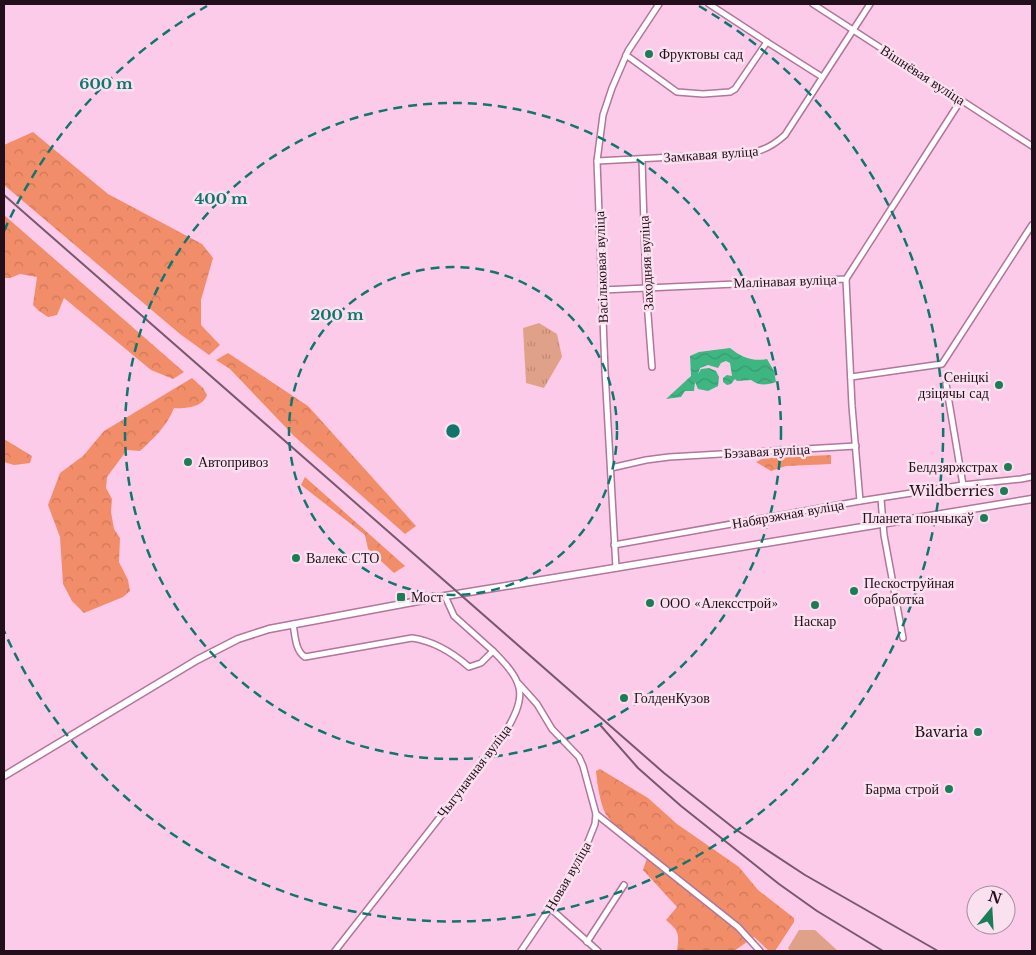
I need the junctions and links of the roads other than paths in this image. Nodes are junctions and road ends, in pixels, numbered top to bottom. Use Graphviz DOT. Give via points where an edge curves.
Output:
graph roads {
  1 [pos="659,4"];
  2 [pos="709,4"];
  3 [pos="813,4"];
  4 [pos="870,4"];
  5 [pos="854,30"];
  6 [pos="767,42"];
  7 [pos="626,55"];
  8 [pos="822,77"];
  9 [pos="961,100"];
  10 [pos="1032,146"];
  11 [pos="642,159"];
  12 [pos="597,161"];
  13 [pos="1032,225"];
  14 [pos="846,279"];
  15 [pos="646,288"];
  16 [pos="602,290"];
  17 [pos="652,367"];
  18 [pos="851,377"];
  19 [pos="946,384"];
  20 [pos="856,446"];
  21 [pos="611,468"];
  22 [pos="1031,477"];
  23 [pos="963,485"];
  24 [pos="882,499"];
  25 [pos="1032,499"];
  26 [pos="860,501"];
  27 [pos="883,523"];
  28 [pos="614,545"];
  29 [pos="616,568"];
  30 [pos="445,596"];
  31 [pos="293,624"];
  32 [pos="903,638"];
  33 [pos="492,651"];
  34 [pos="519,684"];
  35 [pos="4,776"];
  36 [pos="596,814"];
  37 [pos="624,885"];
  38 [pos="550,908"];
  39 [pos="587,942"];
  40 [pos="335,951"];
  41 [pos="521,951"];
  42 [pos="598,951"];
  43 [pos="760,951"];
  1 -- 7 [label="street, Васільковая вуліца"];
  2 -- 6 [label="street"];
  3 -- 5 [label="street, Вішнёвая вуліца"];
  4 -- 5 [label="street, Замкавая вуліца"];
  5 -- 8 [label="street, Замкавая вуліца"];
  5 -- 9 [label="street, Вішнёвая вуліца"];
  6 -- 7 [label="street" via="740,83 730,92 676,92"];
  6 -- 8 [label="street"];
  7 -- 12 [label="street, Васільковая вуліца" via="603,115"];
  8 -- 11 [label="street, Замкавая вуліца" via="784,135 768,148 750,153"];
  9 -- 10 [label="street, Вішнёвая вуліца"];
  9 -- 14 [label="street, Малінавая вуліца"];
  11 -- 12 [label="street, Замкавая вуліца"];
  11 -- 15 [label="street, Заходняя вуліца"];
  12 -- 16 [label="street, Васільковая вуліца"];
  13 -- 18 [label="street" via="942,364"];
  14 -- 15 [label="street, Малінавая вуліца"];
  14 -- 18 [label="street"];
  15 -- 16 [label="street, Малінавая вуліца"];
  15 -- 17 [label="street, Заходняя вуліца"];
  16 -- 21 [label="street, Васільковая вуліца"];
  18 -- 20 [label="street"];
  19 -- 23 [label="street"];
  20 -- 21 [label="street, Бэзавая вуліца" via="669,457"];
  20 -- 26 [label="street"];
  21 -- 28 [label="street, Васільковая вуліца"];
  22 -- 23 [label="street, Набярэжная вуліца"];
  23 -- 24 [label="street, Набярэжная вуліца"];
  24 -- 26 [label="street, Набярэжная вуліца"];
  24 -- 27 [label="street"];
  25 -- 27 [label="street"];
  26 -- 28 [label="street, Набярэжная вуліца"];
  27 -- 29 [label="street"];
  27 -- 32 [label="street"];
  28 -- 29 [label="street, Васільковая вуліца"];
  29 -- 30 [label="street"];
  30 -- 31 [label="street"];
  30 -- 33 [label="street" via="454,616"];
  31 -- 33 [label="street" via="299,650 305,656 412,638 447,650 469,668 481,663"];
  31 -- 35 [label="street" via="251,634 219,648"];
  33 -- 34 [label="street"];
  34 -- 36 [label="street" via="552,729 579,757"];
  34 -- 40 [label="street, Чыгуначная вуліца" via="518,707 502,738"];
  36 -- 38 [label="street, Новая вуліца" via="587,844"];
  36 -- 43 [label="street" via="738,928"];
  37 -- 39 [label="street"];
  38 -- 39 [label="street"];
  38 -- 41 [label="street, Новая вуліца"];
  39 -- 42 [label="street"];
}
